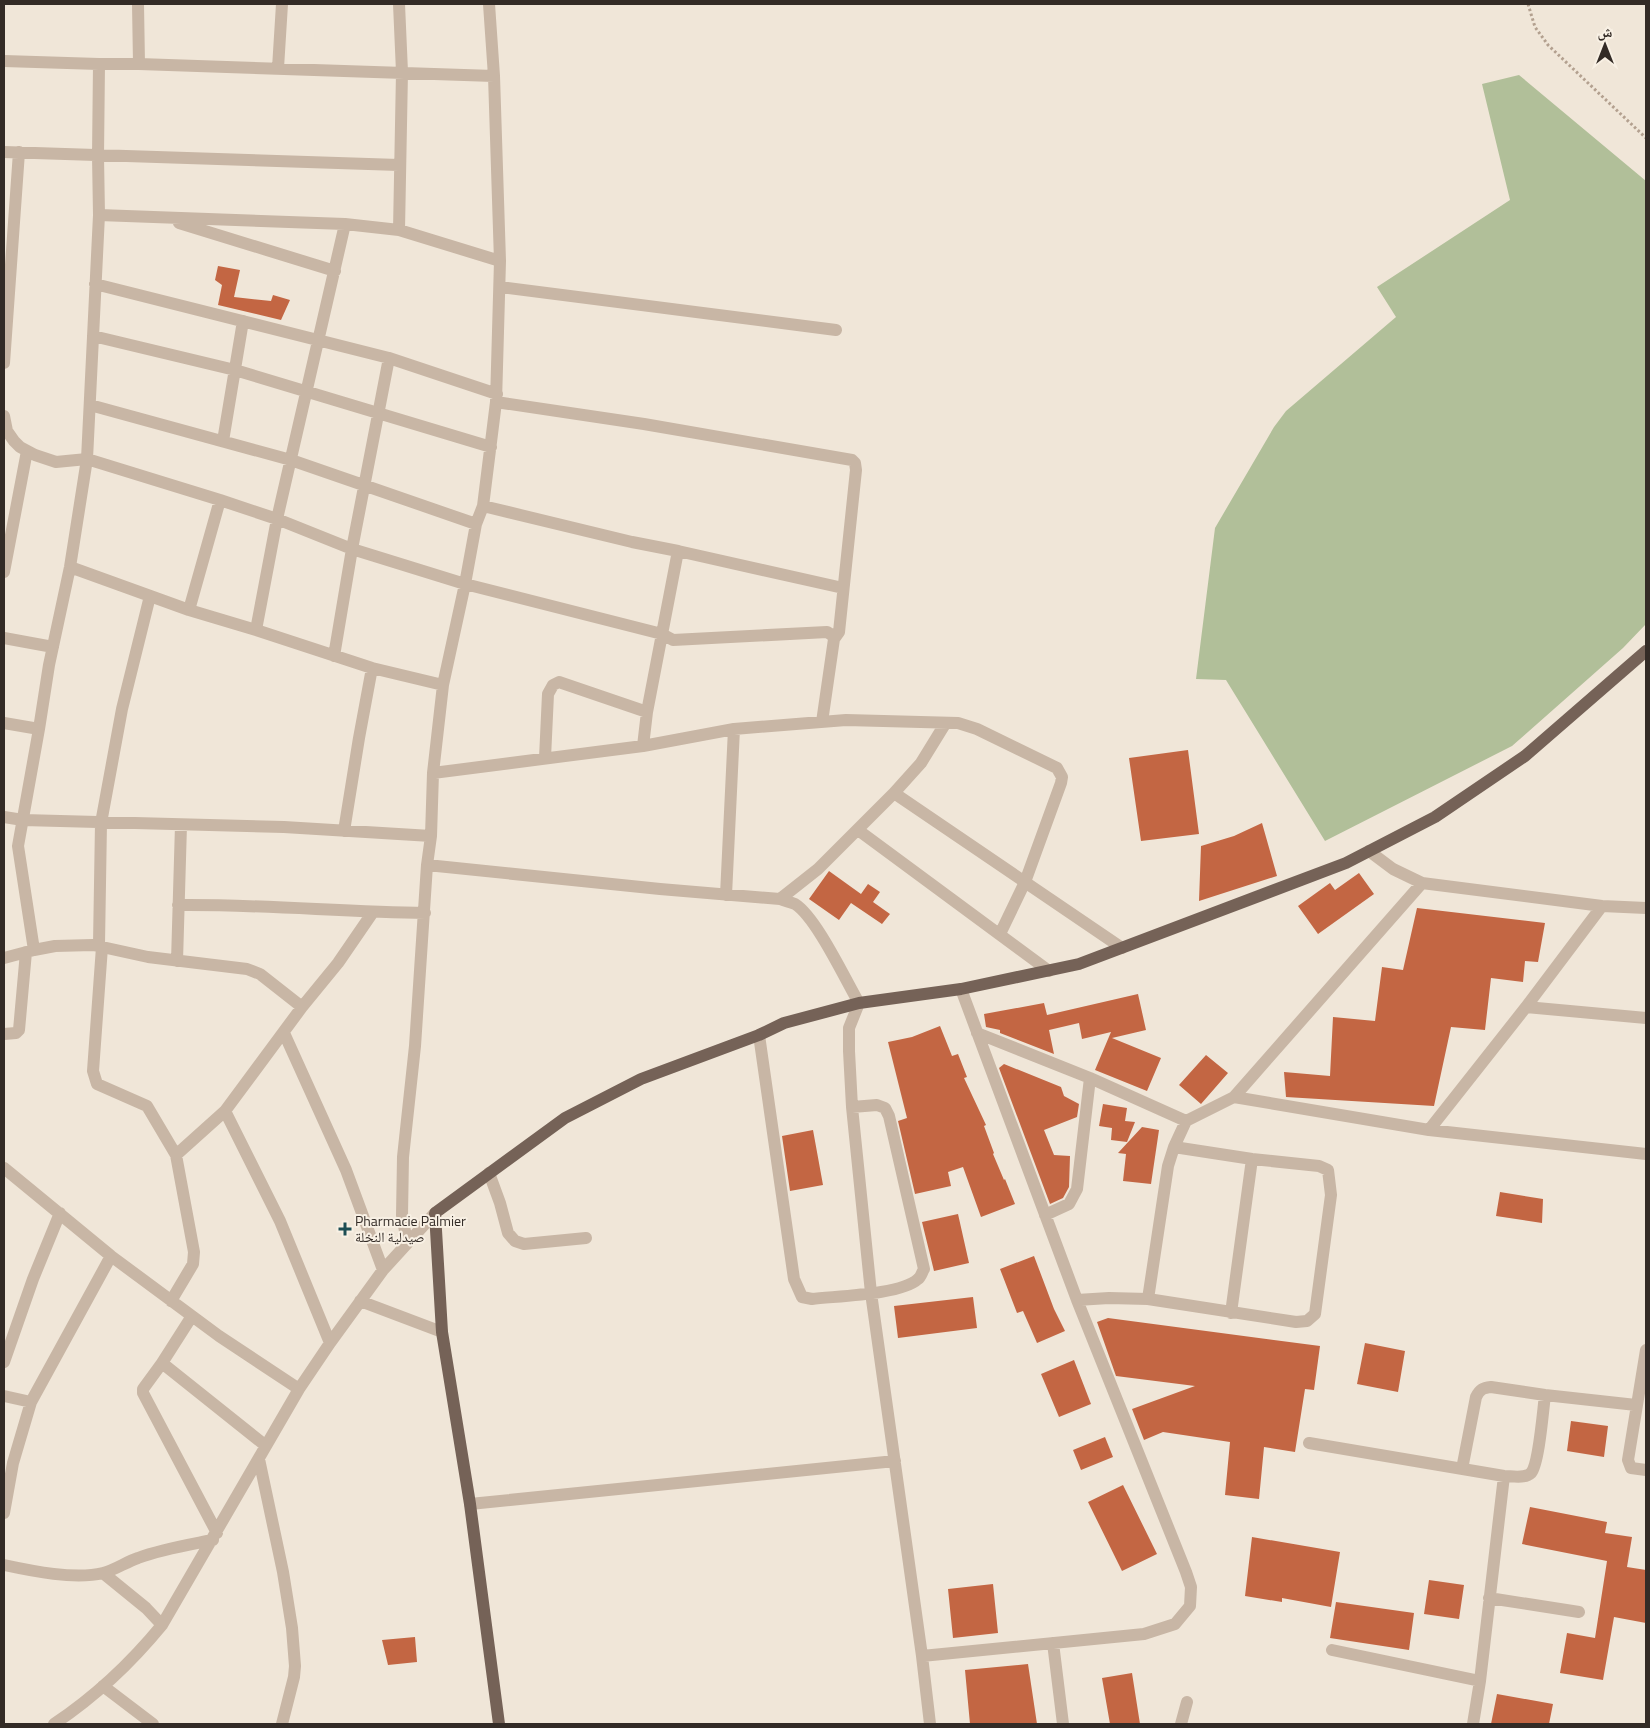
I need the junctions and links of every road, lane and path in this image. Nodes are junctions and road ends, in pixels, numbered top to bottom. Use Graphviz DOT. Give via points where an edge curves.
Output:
graph roads {
  1 [pos="138,4"];
  2 [pos="282,4"];
  3 [pos="400,4"];
  4 [pos="489,4"];
  5 [pos="1528,4"];
  6 [pos="4,61"];
  7 [pos="99,64"];
  8 [pos="139,64"];
  9 [pos="278,68"];
  10 [pos="402,72"];
  11 [pos="494,76"];
  12 [pos="1646,138"];
  13 [pos="4,152"];
  14 [pos="18,152"];
  15 [pos="98,156"];
  16 [pos="399,165"];
  17 [pos="99,214"];
  18 [pos="163,218"];
  19 [pos="345,224"];
  20 [pos="399,230"];
  21 [pos="500,261"];
  22 [pos="335,270"];
  23 [pos="95,284"];
  24 [pos="500,287"];
  25 [pos="243,321"];
  26 [pos="836,330"];
  27 [pos="93,336"];
  28 [pos="319,340"];
  29 [pos="389,358"];
  30 [pos="4,363"];
  31 [pos="235,370"];
  32 [pos="307,392"];
  33 [pos="497,398"];
  34 [pos="90,404"];
  35 [pos="378,413"];
  36 [pos="4,416"];
  37 [pos="223,441"];
  38 [pos="491,448"];
  39 [pos="26,451"];
  40 [pos="87,459"];
  41 [pos="291,460"];
  42 [pos="364,486"];
  43 [pos="220,500"];
  44 [pos="483,506"];
  45 [pos="277,519"];
  46 [pos="476,524"];
  47 [pos="352,549"];
  48 [pos="678,551"];
  49 [pos="70,567"];
  50 [pos="4,572"];
  51 [pos="465,584"];
  52 [pos="843,588"];
  53 [pos="150,596"];
  54 [pos="189,610"];
  55 [pos="256,630"];
  56 [pos="662,634"];
  57 [pos="4,638"];
  58 [pos="834,639"];
  59 [pos="53,647"];
  60 [pos="1646,651"];
  61 [pos="334,656"];
  62 [pos="372,668"];
  63 [pos="443,685"];
  64 [pos="647,712"];
  65 [pos="822,722"];
  66 [pos="4,723"];
  67 [pos="945,724"];
  68 [pos="39,729"];
  69 [pos="734,729"];
  70 [pos="643,746"];
  71 [pos="545,758"];
  72 [pos="433,773"];
  73 [pos="894,793"];
  74 [pos="4,817"];
  75 [pos="22,820"];
  76 [pos="101,823"];
  77 [pos="181,825"];
  78 [pos="858,830"];
  79 [pos="344,831"];
  80 [pos="431,836"];
  81 [pos="1369,851"];
  82 [pos="427,865"];
  83 [pos="1026,882"];
  84 [pos="1422,883"];
  85 [pos="726,895"];
  86 [pos="780,899"];
  87 [pos="178,905"];
  88 [pos="1602,906"];
  89 [pos="1646,908"];
  90 [pos="372,912"];
  91 [pos="424,913"];
  92 [pos="1000,934"];
  93 [pos="102,947"];
  94 [pos="1122,948"];
  95 [pos="30,951"];
  96 [pos="4,958"];
  97 [pos="177,961"];
  98 [pos="1049,971"];
  99 [pos="961,989"];
  100 [pos="859,1003"];
  101 [pos="302,1007"];
  102 [pos="1526,1007"];
  103 [pos="1646,1018"];
  104 [pos="284,1033"];
  105 [pos="977,1033"];
  106 [pos="4,1034"];
  107 [pos="758,1035"];
  108 [pos="1090,1078"];
  109 [pos="1234,1097"];
  110 [pos="852,1107"];
  111 [pos="225,1111"];
  112 [pos="1186,1121"];
  113 [pos="1429,1130"];
  114 [pos="1174,1147"];
  115 [pos="1646,1154"];
  116 [pos="176,1155"];
  117 [pos="1252,1159"];
  118 [pos="4,1168"];
  119 [pos="489,1172"];
  120 [pos="60,1213"];
  121 [pos="435,1213"];
  122 [pos="1045,1215"];
  123 [pos="586,1238"];
  124 [pos="407,1242"];
  125 [pos="111,1256"];
  126 [pos="383,1270"];
  127 [pos="871,1293"];
  128 [pos="1148,1299"];
  129 [pos="171,1300"];
  130 [pos="1077,1300"];
  131 [pos="360,1301"];
  132 [pos="1231,1313"];
  133 [pos="192,1316"];
  134 [pos="442,1332"];
  135 [pos="330,1342"];
  136 [pos="1646,1350"];
  137 [pos="4,1362"];
  138 [pos="162,1362"];
  139 [pos="300,1389"];
  140 [pos="4,1396"];
  141 [pos="1545,1396"];
  142 [pos="31,1402"];
  143 [pos="1636,1405"];
  144 [pos="1309,1443"];
  145 [pos="266,1446"];
  146 [pos="259,1459"];
  147 [pos="895,1461"];
  148 [pos="8,1462"];
  149 [pos="1462,1469"];
  150 [pos="1646,1470"];
  151 [pos="1504,1476"];
  152 [pos="470,1504"];
  153 [pos="4,1513"];
  154 [pos="215,1537"];
  155 [pos="4,1565"];
  156 [pos="103,1573"];
  157 [pos="1489,1598"];
  158 [pos="1579,1612"];
  159 [pos="162,1625"];
  160 [pos="1053,1643"];
  161 [pos="1332,1650"];
  162 [pos="922,1656"];
  163 [pos="1480,1681"];
  164 [pos="103,1686"];
  165 [pos="1187,1702"];
  166 [pos="54,1724"];
  167 [pos="153,1724"];
  168 [pos="282,1724"];
  169 [pos="499,1724"];
  170 [pos="930,1724"];
  171 [pos="1063,1724"];
  172 [pos="1181,1724"];
  173 [pos="1473,1724"];
  1 -- 8 [label="street"];
  2 -- 9 [label="street"];
  3 -- 10 [label="street"];
  4 -- 11 [label="street"];
  5 -- 12 [label="path" via="1535,27 1548,44"];
  6 -- 7 [label="street"];
  7 -- 8 [label="street"];
  7 -- 15 [label="street"];
  8 -- 9 [label="street"];
  9 -- 10 [label="street"];
  10 -- 11 [label="street"];
  10 -- 16 [label="street"];
  11 -- 21 [label="street"];
  13 -- 14 [label="street"];
  14 -- 15 [label="street"];
  14 -- 30 [label="street"];
  15 -- 16 [label="street"];
  15 -- 17 [label="street"];
  16 -- 20 [label="street"];
  17 -- 18 [label="street"];
  17 -- 23 [label="street"];
  18 -- 19 [label="street"];
  18 -- 22 [label="street"];
  19 -- 20 [label="street"];
  19 -- 22 [label="street"];
  20 -- 21 [label="street"];
  21 -- 24 [label="street"];
  22 -- 28 [label="street"];
  23 -- 25 [label="street"];
  23 -- 27 [label="street"];
  24 -- 26 [label="street"];
  24 -- 33 [label="street"];
  25 -- 28 [label="street"];
  25 -- 31 [label="street"];
  27 -- 31 [label="street"];
  27 -- 34 [label="street"];
  28 -- 29 [label="street"];
  28 -- 32 [label="street"];
  29 -- 33 [label="street"];
  29 -- 35 [label="street"];
  31 -- 32 [label="street"];
  31 -- 37 [label="street"];
  32 -- 35 [label="street"];
  32 -- 41 [label="street"];
  33 -- 38 [label="street"];
  33 -- 52 [label="street" via="852,460 856,470"];
  34 -- 37 [label="street"];
  34 -- 40 [label="street"];
  35 -- 38 [label="street"];
  35 -- 42 [label="street"];
  36 -- 39 [label="street" via="6,432"];
  37 -- 41 [label="street"];
  38 -- 44 [label="street"];
  39 -- 40 [label="street" via="56,462"];
  39 -- 50 [label="street"];
  40 -- 43 [label="street"];
  40 -- 49 [label="street"];
  41 -- 42 [label="street"];
  41 -- 45 [label="street"];
  42 -- 46 [label="street"];
  42 -- 47 [label="street"];
  43 -- 45 [label="street"];
  43 -- 54 [label="street"];
  44 -- 46 [label="street"];
  44 -- 48 [label="street"];
  45 -- 47 [label="street"];
  45 -- 55 [label="street"];
  46 -- 51 [label="street"];
  47 -- 51 [label="street"];
  47 -- 61 [label="street"];
  48 -- 52 [label="street"];
  48 -- 56 [label="street"];
  49 -- 53 [label="street"];
  49 -- 59 [label="street"];
  51 -- 56 [label="street"];
  51 -- 63 [label="street"];
  52 -- 58 [label="street" via="839,632"];
  53 -- 54 [label="street"];
  53 -- 76 [label="street" via="122,709"];
  54 -- 55 [label="street"];
  55 -- 61 [label="street"];
  56 -- 58 [label="street" via="673,640 827,632"];
  56 -- 64 [label="street"];
  57 -- 59 [label="street"];
  58 -- 65 [label="street"];
  59 -- 68 [label="street"];
  60 -- 81 [label="main road" via="1524,756 1435,817"];
  61 -- 62 [label="street"];
  62 -- 63 [label="street"];
  62 -- 79 [label="street"];
  63 -- 72 [label="street"];
  64 -- 70 [label="street"];
  64 -- 71 [label="street" via="559,682 548,694"];
  65 -- 67 [label="street" via="892,720"];
  65 -- 69 [label="street"];
  66 -- 68 [label="street"];
  67 -- 73 [label="street" via="921,763"];
  67 -- 83 [label="street" via="958,723 977,729 1060,770 1061,783"];
  68 -- 75 [label="street"];
  69 -- 70 [label="street"];
  69 -- 85 [label="street"];
  70 -- 71 [label="street"];
  71 -- 72 [label="street"];
  72 -- 80 [label="street"];
  73 -- 78 [label="street"];
  73 -- 83 [label="street"];
  74 -- 75 [label="street"];
  75 -- 76 [label="street"];
  75 -- 95 [label="street" via="18,857"];
  76 -- 77 [label="street"];
  76 -- 93 [label="street" via="99,944"];
  77 -- 79 [label="street"];
  77 -- 87 [label="street"];
  78 -- 86 [label="street" via="818,870"];
  78 -- 92 [label="street"];
  79 -- 80 [label="street"];
  80 -- 82 [label="street"];
  81 -- 84 [label="street"];
  81 -- 94 [label="main road" via="1321,874"];
  82 -- 85 [label="street"];
  82 -- 91 [label="street"];
  83 -- 92 [label="street"];
  83 -- 94 [label="street"];
  84 -- 88 [label="street"];
  84 -- 109 [label="street"];
  85 -- 86 [label="street"];
  86 -- 100 [label="street" via="794,904 814,924"];
  87 -- 90 [label="street" via="228,904"];
  87 -- 97 [label="street"];
  88 -- 89 [label="street"];
  88 -- 102 [label="street"];
  90 -- 91 [label="street"];
  90 -- 101 [label="street" via="338,963"];
  91 -- 124 [label="street" via="401,1190"];
  92 -- 98 [label="street"];
  93 -- 95 [label="street" via="75,944"];
  93 -- 97 [label="street"];
  93 -- 116 [label="street" via="93,1075 97,1084 147,1106"];
  94 -- 98 [label="main road"];
  95 -- 96 [label="street"];
  95 -- 106 [label="street" via="19,1030"];
  97 -- 101 [label="street" via="248,969 260,974"];
  98 -- 99 [label="main road"];
  99 -- 100 [label="main road"];
  99 -- 105 [label="street"];
  100 -- 107 [label="main road" via="784,1023"];
  100 -- 110 [label="street" via="849,1028"];
  101 -- 104 [label="street"];
  102 -- 103 [label="street"];
  102 -- 113 [label="street"];
  104 -- 111 [label="street"];
  104 -- 126 [label="street" via="346,1170"];
  105 -- 108 [label="street"];
  105 -- 122 [label="street"];
  107 -- 119 [label="main road" via="641,1079 607,1096 565,1118"];
  107 -- 127 [label="street" via="798,1290 802,1298 812,1299"];
  108 -- 112 [label="street"];
  108 -- 122 [label="street" via="1077,1189 1070,1204"];
  109 -- 112 [label="street"];
  109 -- 113 [label="street"];
  110 -- 127 [label="street"];
  110 -- 127 [label="street" via="877,1105 885,1108 889,1116 924,1269 918,1279 905,1287"];
  111 -- 116 [label="street"];
  111 -- 135 [label="street" via="280,1221"];
  112 -- 114 [label="street"];
  113 -- 115 [label="street"];
  114 -- 117 [label="street"];
  114 -- 128 [label="street" via="1168,1166"];
  116 -- 129 [label="street" via="194,1252 193,1264"];
  117 -- 132 [label="street"];
  117 -- 132 [label="street" via="1319,1166 1328,1170 1331,1195 1315,1314 1307,1321 1296,1322"];
  118 -- 120 [label="street"];
  119 -- 121 [label="main road"];
  119 -- 123 [label="street" via="508,1233 515,1241 524,1244"];
  120 -- 125 [label="street"];
  120 -- 137 [label="street"];
  121 -- 124 [label="street"];
  121 -- 134 [label="main road"];
  122 -- 130 [label="street"];
  124 -- 126 [label="street"];
  125 -- 129 [label="street"];
  125 -- 142 [label="street"];
  126 -- 131 [label="street"];
  127 -- 147 [label="street"];
  128 -- 130 [label="street"];
  128 -- 132 [label="street"];
  129 -- 133 [label="street"];
  130 -- 160 [label="street" via="1186,1572 1191,1587 1190,1606 1175,1624 1144,1634"];
  131 -- 134 [label="street"];
  131 -- 135 [label="street"];
  133 -- 138 [label="street"];
  133 -- 139 [label="street"];
  134 -- 152 [label="main road"];
  135 -- 139 [label="street"];
  136 -- 143 [label="street"];
  138 -- 145 [label="street"];
  138 -- 154 [label="street" via="143,1388 143,1393"];
  139 -- 145 [label="street"];
  140 -- 142 [label="street"];
  141 -- 143 [label="street"];
  141 -- 149 [label="street" via="1492,1387 1479,1391"];
  141 -- 151 [label="street" via="1531,1473"];
  142 -- 148 [label="street"];
  143 -- 150 [label="street" via="1628,1460 1631,1468"];
  144 -- 149 [label="street"];
  145 -- 146 [label="street"];
  146 -- 154 [label="street"];
  146 -- 168 [label="street" via="292,1628 294,1677"];
  147 -- 152 [label="street"];
  147 -- 162 [label="street"];
  148 -- 153 [label="street"];
  149 -- 151 [label="street"];
  151 -- 157 [label="street"];
  152 -- 169 [label="main road"];
  154 -- 156 [label="street" via="136,1558"];
  154 -- 159 [label="street"];
  155 -- 156 [label="street" via="34,1572"];
  156 -- 159 [label="street"];
  157 -- 158 [label="street"];
  157 -- 163 [label="street"];
  159 -- 164 [label="street"];
  160 -- 162 [label="street"];
  160 -- 171 [label="street"];
  161 -- 163 [label="street"];
  162 -- 170 [label="street"];
  163 -- 173 [label="street"];
  164 -- 166 [label="street"];
  164 -- 167 [label="street"];
  165 -- 172 [label="street"];
}
